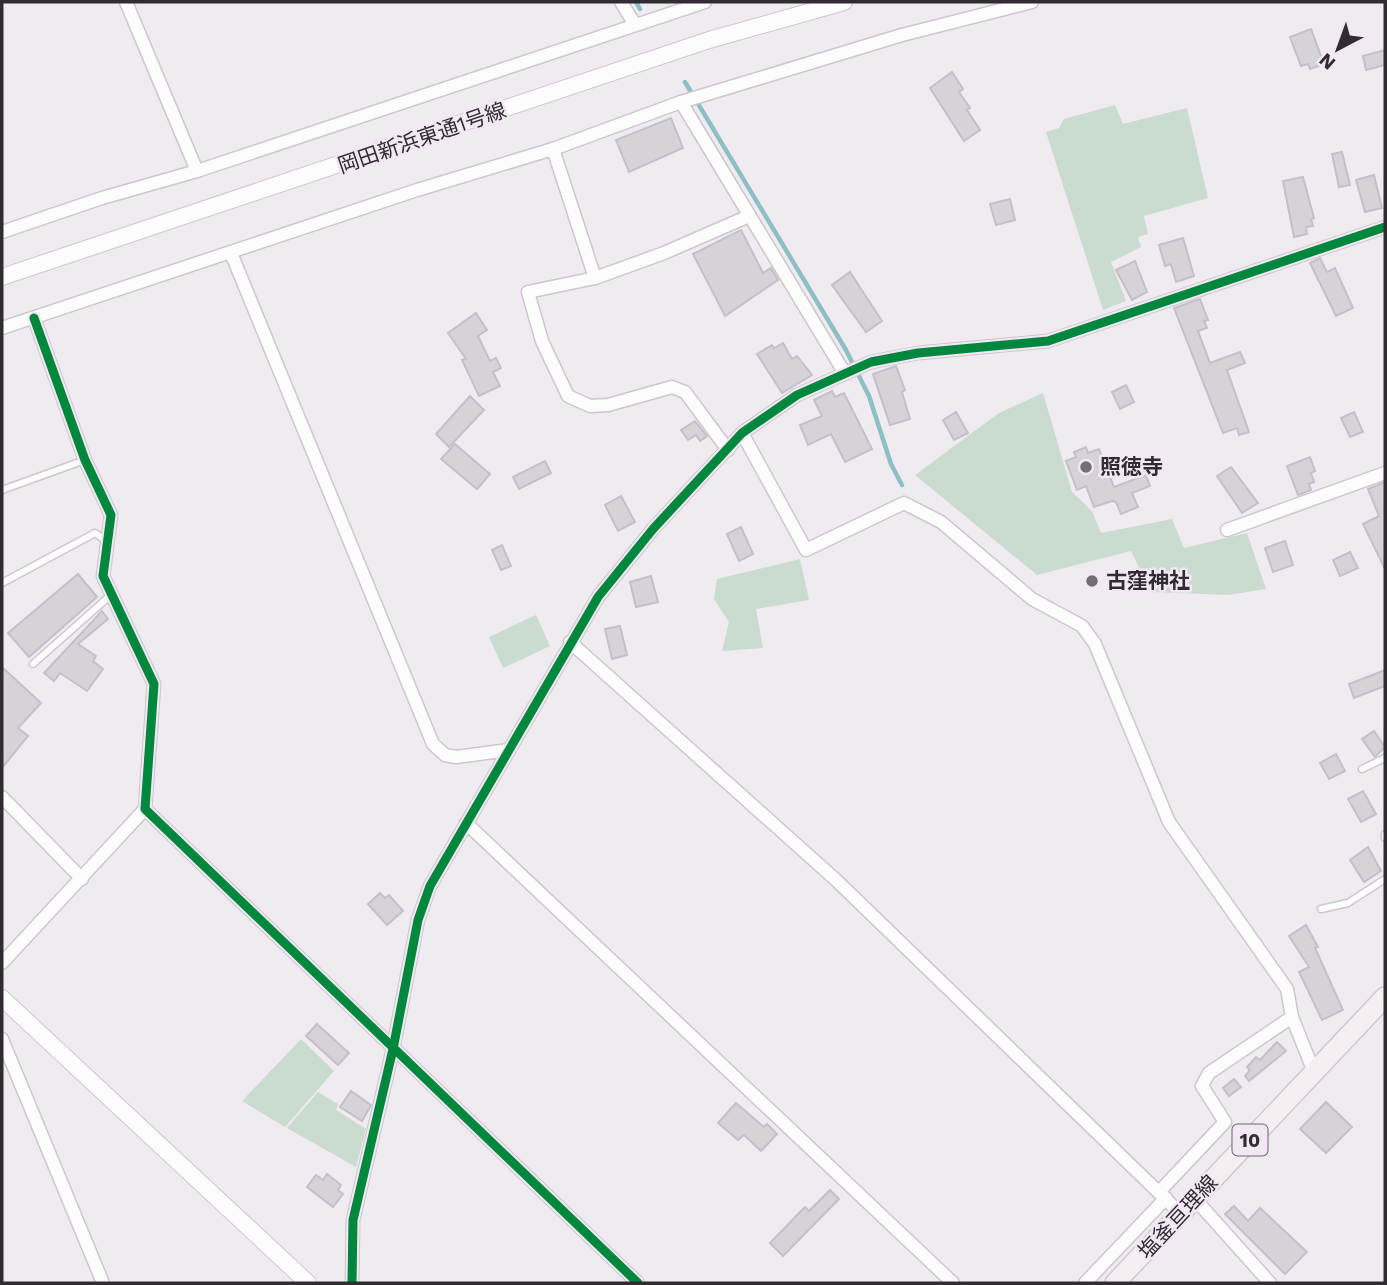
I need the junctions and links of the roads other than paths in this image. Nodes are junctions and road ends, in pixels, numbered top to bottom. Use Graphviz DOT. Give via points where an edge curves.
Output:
graph roads {
  1 [pos="126,2"];
  2 [pos="621,2"];
  3 [pos="705,2"];
  4 [pos="844,2"];
  5 [pos="1032,2"];
  6 [pos="672,6"];
  7 [pos="634,23"];
  8 [pos="685,101"];
  9 [pos="553,149"];
  10 [pos="197,171"];
  11 [pos="749,216"];
  12 [pos="1385,227"];
  13 [pos="2,232"];
  14 [pos="231,253"];
  15 [pos="2,277"];
  16 [pos="595,278"];
  17 [pos="34,318"];
  18 [pos="2,328"];
  19 [pos="847,371"];
  20 [pos="742,433"];
  21 [pos="729,450"];
  22 [pos="85,460"];
  23 [pos="1385,473"];
  24 [pos="2,490"];
  25 [pos="1227,530"];
  26 [pos="110,543"];
  27 [pos="2,583"];
  28 [pos="112,594"];
  29 [pos="570,642"];
  30 [pos="33,664"];
  31 [pos="509,750"];
  32 [pos="1385,758"];
  33 [pos="1362,769"];
  34 [pos="2,797"];
  35 [pos="145,809"];
  36 [pos="466,822"];
  37 [pos="82,879"];
  38 [pos="1385,879"];
  39 [pos="1321,909"];
  40 [pos="2,963"];
  41 [pos="1385,997"];
  42 [pos="2,998"];
  43 [pos="1292,1017"];
  44 [pos="2,1039"];
  45 [pos="393,1049"];
  46 [pos="1314,1072"];
  47 [pos="1163,1195"];
  48 [pos="1195,1199"];
  49 [pos="1181,1214"];
  50 [pos="103,1283"];
  51 [pos="308,1283"];
  52 [pos="352,1283"];
  53 [pos="638,1283"];
  54 [pos="953,1283"];
  55 [pos="1085,1283"];
  56 [pos="1115,1283"];
  57 [pos="1270,1283"];
  1 -- 10 [label="street"];
  2 -- 7 [label="street"];
  3 -- 6 [label="street"];
  4 -- 15 [label="street, 岡田新浜東通1号線" via="709,40"];
  5 -- 8 [label="street" via="902,35"];
  6 -- 7 [label="street"];
  7 -- 10 [label="street"];
  8 -- 9 [label="street"];
  8 -- 11 [label="street"];
  9 -- 14 [label="street"];
  9 -- 16 [label="street"];
  10 -- 13 [label="street"];
  11 -- 16 [label="street"];
  11 -- 19 [label="street"];
  12 -- 19 [label="street" via="1048,341 918,354"];
  14 -- 17 [label="street"];
  14 -- 31 [label="street" via="433,744 444,755 457,757"];
  16 -- 21 [label="street" via="528,292 542,341 568,396 590,406 608,405 672,387 685,392"];
  17 -- 18 [label="street"];
  17 -- 22 [label="street"];
  19 -- 20 [label="street" via="797,395"];
  20 -- 21 [label="street"];
  20 -- 43 [label="street" via="806,550 904,503 942,522 1032,599 1082,626 1095,644 1170,822 1287,989"];
  21 -- 29 [label="street" via="653,530 598,597"];
  22 -- 24 [label="lane"];
  22 -- 26 [label="street" via="111,515"];
  23 -- 25 [label="street"];
  26 -- 27 [label="lane" via="95,533"];
  26 -- 28 [label="street" via="103,576"];
  28 -- 30 [label="lane"];
  28 -- 35 [label="street" via="154,684"];
  29 -- 31 [label="street"];
  29 -- 47 [label="street" via="836,880"];
  31 -- 36 [label="street"];
  32 -- 33 [label="lane"];
  34 -- 37 [label="street"];
  35 -- 37 [label="street"];
  35 -- 45 [label="street"];
  36 -- 45 [label="street" via="430,886 418,920"];
  36 -- 54 [label="street"];
  37 -- 40 [label="street"];
  38 -- 39 [label="lane" via="1348,903"];
  41 -- 46 [label="main road, 塩釜亘理線 / 10"];
  42 -- 51 [label="street"];
  43 -- 46 [label="street"];
  43 -- 47 [label="street" via="1209,1073 1202,1086 1225,1122"];
  44 -- 50 [label="street"];
  45 -- 52 [label="street" via="353,1220"];
  45 -- 53 [label="street"];
  46 -- 48 [label="main road, 塩釜亘理線 / 10"];
  47 -- 49 [label="street"];
  47 -- 55 [label="street"];
  48 -- 49 [label="main road, 塩釜亘理線 / 10"];
  48 -- 57 [label="street"];
  49 -- 56 [label="main road, 塩釜亘理線 / 10"];
}
